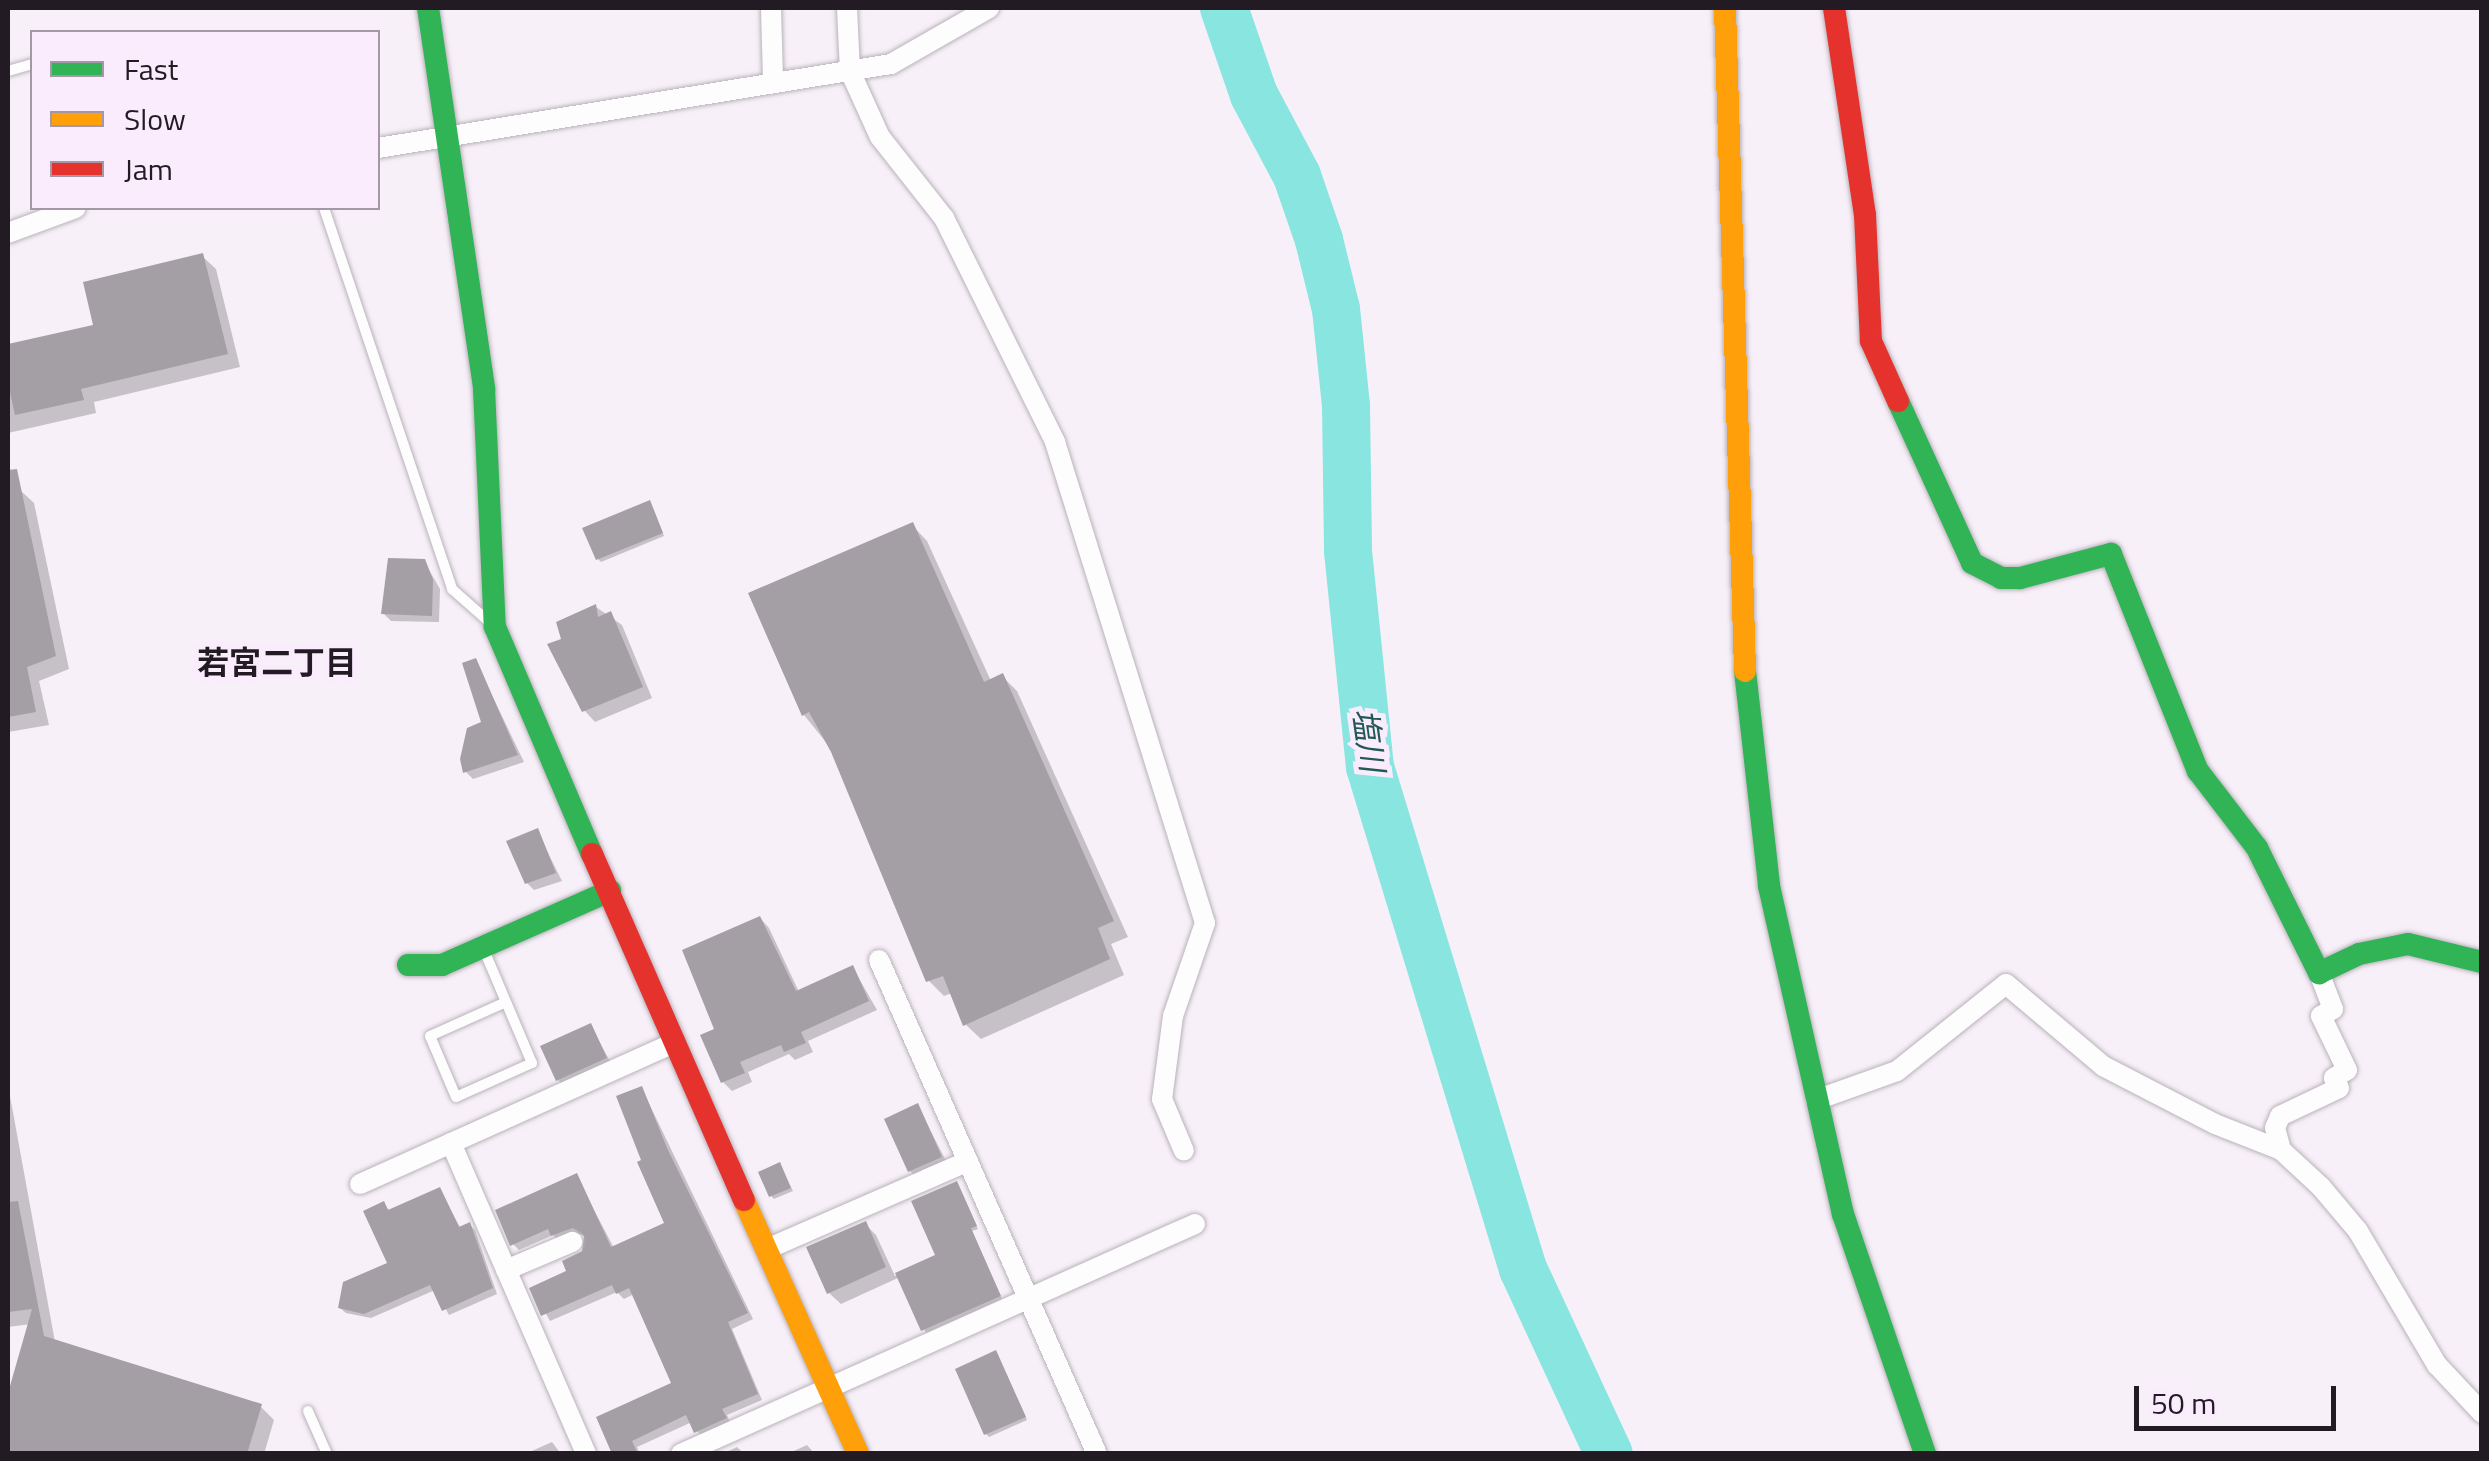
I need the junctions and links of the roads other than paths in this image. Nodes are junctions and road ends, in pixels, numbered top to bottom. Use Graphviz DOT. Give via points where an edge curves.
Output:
graph roads {
  1 [pos="428,8"];
  2 [pos="772,8"];
  3 [pos="848,8"];
  4 [pos="989,8"];
  5 [pos="1725,8"];
  6 [pos="1834,8"];
  7 [pos="850,71"];
  8 [pos="773,80"];
  9 [pos="448,139"];
  10 [pos="380,148"];
  11 [pos="71,210"];
  12 [pos="325,210"];
  13 [pos="8,233"];
  14 [pos="495,627"];
  15 [pos="610,891"];
  16 [pos="484,949"];
  17 [pos="879,960"];
  18 [pos="2482,962"];
  19 [pos="408,965"];
  20 [pos="2318,973"];
  21 [pos="506,1002"];
  22 [pos="674,1044"];
  23 [pos="1816,1100"];
  24 [pos="451,1143"];
  25 [pos="2280,1150"];
  26 [pos="1184,1151"];
  27 [pos="968,1161"];
  28 [pos="360,1184"];
  29 [pos="1196,1224"];
  30 [pos="572,1242"];
  31 [pos="767,1249"];
  32 [pos="506,1270"];
  33 [pos="1029,1298"];
  34 [pos="828,1388"];
  35 [pos="308,1411"];
  36 [pos="2482,1413"];
  37 [pos="327,1454"];
  38 [pos="586,1454"];
  39 [pos="681,1454"];
  40 [pos="858,1454"];
  41 [pos="1097,1454"];
  42 [pos="1925,1454"];
  1 -- 9 [label="street"];
  2 -- 8 [label="street"];
  3 -- 7 [label="street"];
  4 -- 7 [label="street" via="891,64"];
  5 -- 23 [label="street" via="1742,644 1769,886"];
  6 -- 20 [label="street" via="1864,215 1871,340 1972,562 2001,578 2020,578 2110,554 2198,770 2257,848"];
  7 -- 8 [label="street"];
  7 -- 26 [label="street" via="880,137 944,218 1054,442 1205,923 1173,1016 1162,1099"];
  8 -- 9 [label="street"];
  9 -- 10 [label="street"];
  9 -- 14 [label="street" via="484,389"];
  11 -- 13 [label="street"];
  12 -- 14 [label="lane" via="452,589"];
  14 -- 15 [label="street"];
  15 -- 16 [label="street"];
  15 -- 22 [label="street"];
  16 -- 19 [label="street" via="442,965"];
  16 -- 21 [label="lane"];
  17 -- 27 [label="street"];
  18 -- 20 [label="street" via="2408,944 2359,954"];
  20 -- 25 [label="street" via="2334,1010 2321,1016 2347,1070 2334,1078 2339,1088 2280,1116"];
  21 -- 21 [label="lane" via="532,1063 456,1097 430,1036"];
  22 -- 24 [label="street"];
  22 -- 31 [label="street"];
  23 -- 25 [label="street" via="1898,1071 2006,984 2103,1066"];
  23 -- 42 [label="street" via="1843,1214"];
  24 -- 28 [label="street"];
  24 -- 32 [label="street"];
  25 -- 36 [label="street" via="2358,1231 2438,1365"];
  27 -- 31 [label="street"];
  27 -- 33 [label="street"];
  29 -- 33 [label="street"];
  30 -- 32 [label="street"];
  31 -- 34 [label="street"];
  32 -- 38 [label="street"];
  33 -- 34 [label="street"];
  33 -- 41 [label="street"];
  34 -- 39 [label="street"];
  34 -- 40 [label="street"];
  35 -- 37 [label="lane"];
}
